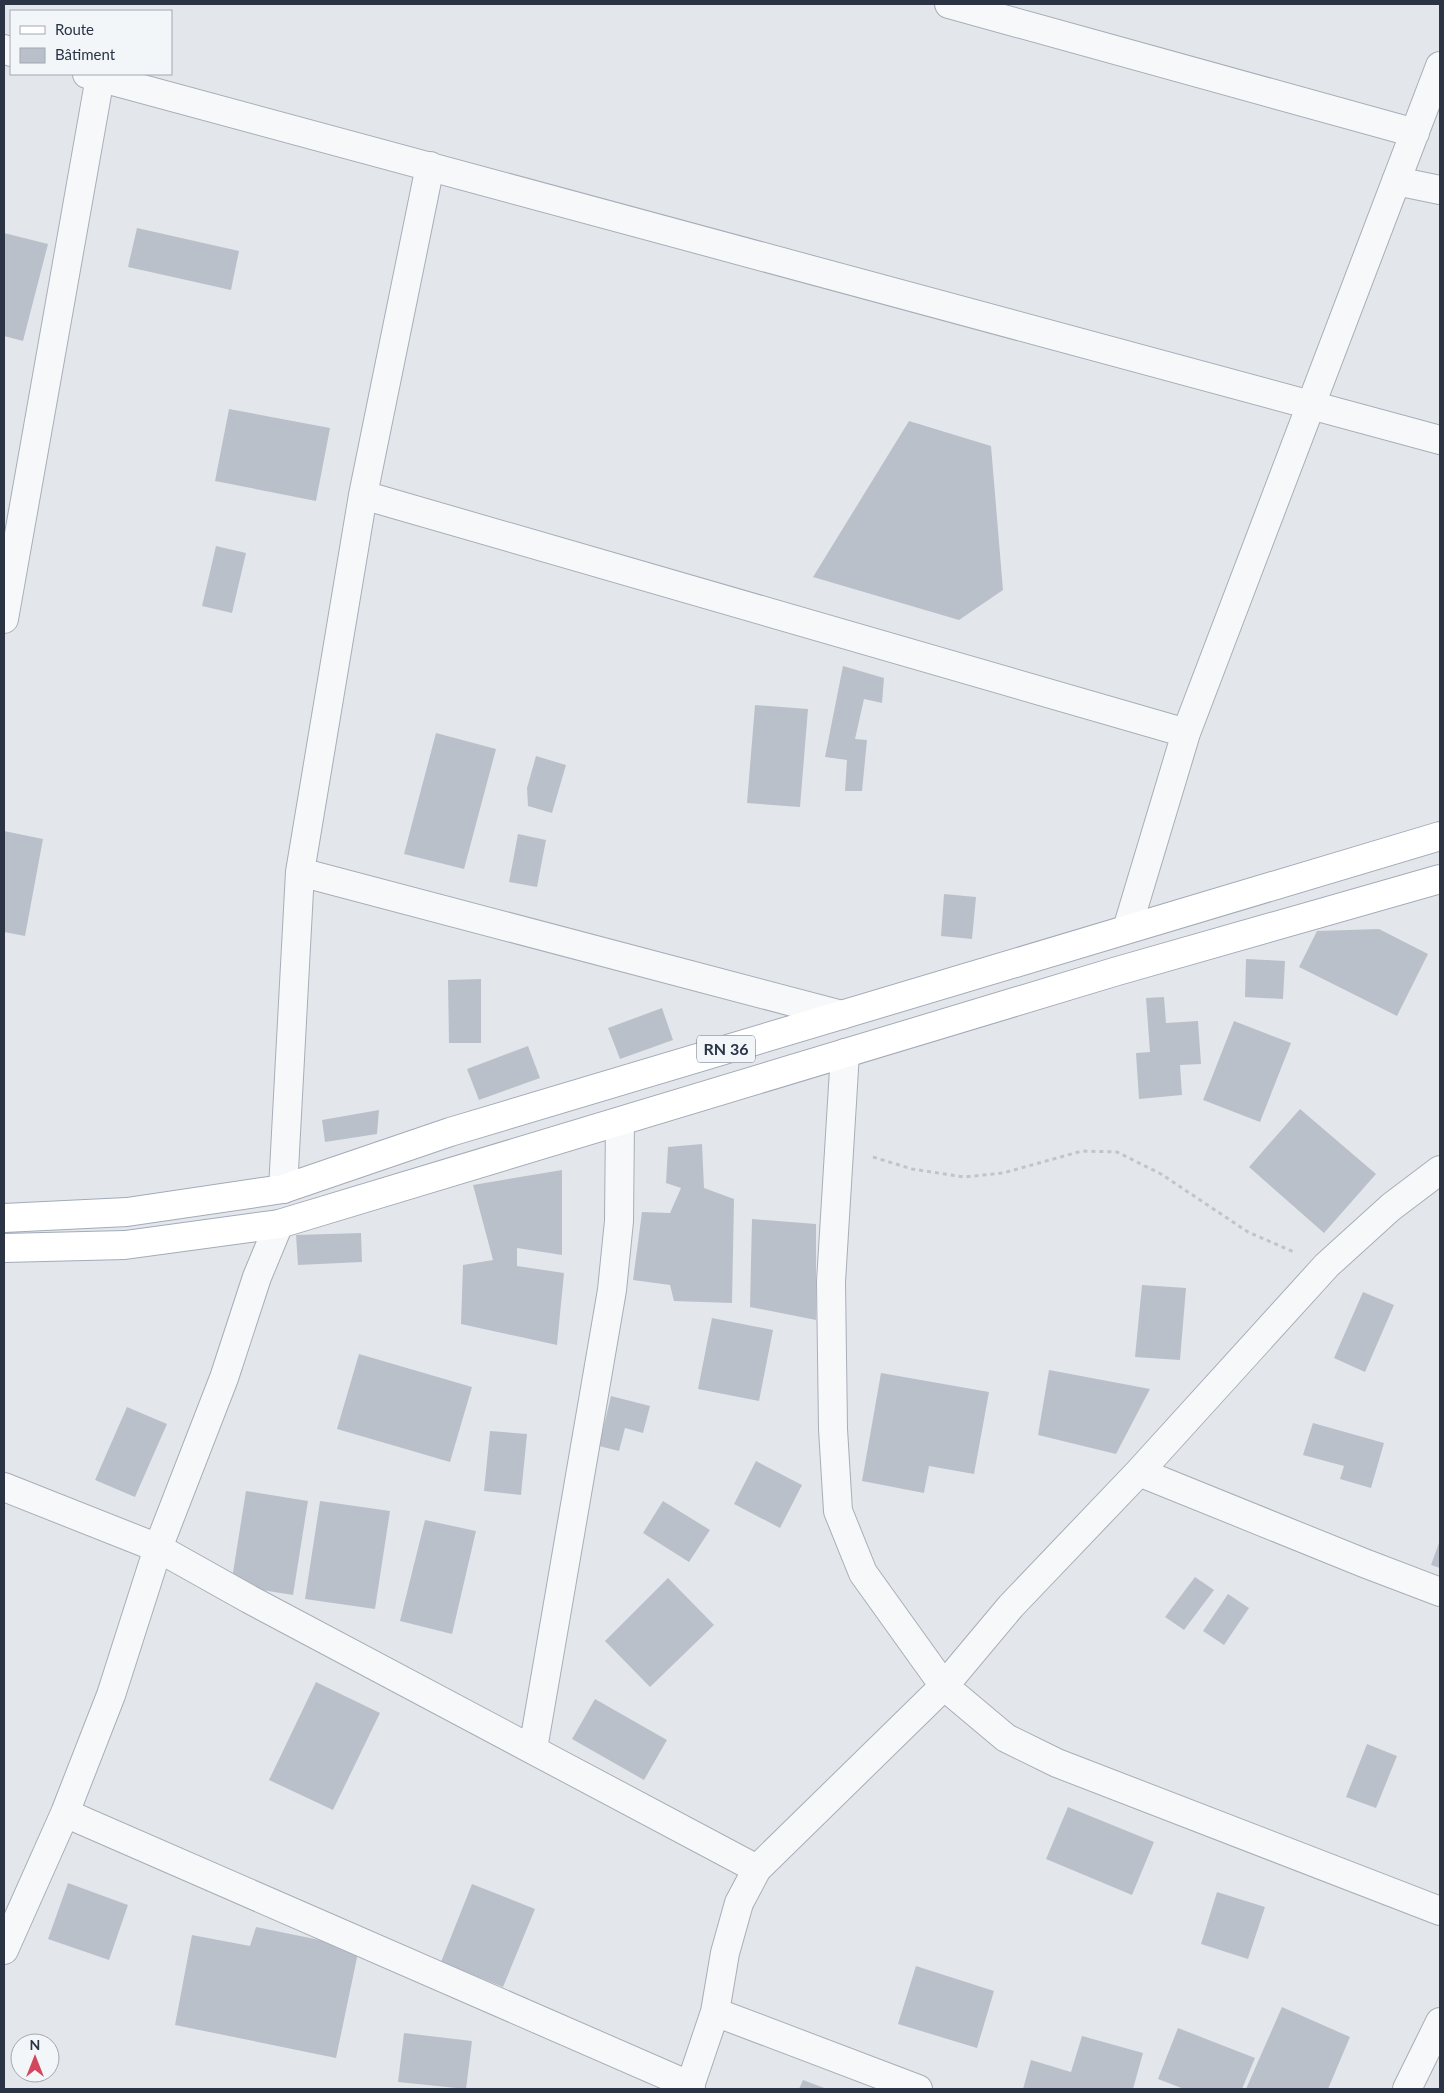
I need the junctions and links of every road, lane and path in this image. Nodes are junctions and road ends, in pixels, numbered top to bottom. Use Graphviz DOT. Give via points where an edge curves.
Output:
graph roads {
  1 [pos="949,4"];
  2 [pos="1440,66"];
  3 [pos="94,76"];
  4 [pos="1415,133"];
  5 [pos="430,166"];
  6 [pos="1396,181"];
  7 [pos="1440,190"];
  8 [pos="1311,406"];
  9 [pos="1440,440"];
  10 [pos="363,495"];
  11 [pos="4,619"];
  12 [pos="1186,733"];
  13 [pos="1440,836"];
  14 [pos="300,872"];
  15 [pos="1440,879"];
  16 [pos="1127,929"];
  17 [pos="842,1015"];
  18 [pos="845,1054"];
  19 [pos="620,1122"];
  20 [pos="838,1147"];
  21 [pos="1440,1170"];
  22 [pos="283,1189"];
  23 [pos="4,1218"];
  24 [pos="279,1224"];
  25 [pos="4,1248"];
  26 [pos="1327,1265"];
  27 [pos="1139,1472"];
  28 [pos="4,1486"];
  29 [pos="158,1548"];
  30 [pos="1440,1592"];
  31 [pos="944,1686"];
  32 [pos="533,1749"];
  33 [pos="65,1813"];
  34 [pos="757,1869"];
  35 [pos="1440,1911"];
  36 [pos="4,1950"];
  37 [pos="715,2012"];
  38 [pos="1440,2022"];
  39 [pos="690,2088"];
  40 [pos="918,2089"];
  41 [pos="1407,2089"];
  1 -- 4 [label="street"];
  2 -- 4 [label="street"];
  3 -- 5 [label="street"];
  3 -- 11 [label="street"];
  4 -- 6 [label="street"];
  5 -- 8 [label="street"];
  5 -- 10 [label="street"];
  6 -- 7 [label="street"];
  6 -- 8 [label="street"];
  8 -- 9 [label="street"];
  8 -- 12 [label="street"];
  10 -- 12 [label="street"];
  10 -- 14 [label="street"];
  12 -- 16 [label="street"];
  13 -- 16 [label="main road, RN 36"];
  14 -- 17 [label="street"];
  14 -- 22 [label="street"];
  15 -- 18 [label="main road, RN 36" via="1114,972"];
  16 -- 17 [label="main road, RN 36"];
  17 -- 22 [label="main road, RN 36" via="450,1132"];
  18 -- 19 [label="main road, RN 36"];
  18 -- 20 [label="street"];
  19 -- 24 [label="main road, RN 36"];
  19 -- 32 [label="street" via="619,1221 612,1290"];
  20 -- 26 [label="path" via="912,1169 964,1177 1003,1173 1082,1151 1117,1152 1161,1174 1248,1232"];
  20 -- 31 [label="street" via="831,1282 838,1511 863,1574"];
  21 -- 26 [label="street" via="1390,1207"];
  22 -- 23 [label="main road, RN 36" via="127,1212"];
  24 -- 25 [label="main road, RN 36" via="125,1245"];
  24 -- 29 [label="street"];
  26 -- 27 [label="street"];
  27 -- 30 [label="street"];
  27 -- 31 [label="street" via="1011,1606"];
  28 -- 29 [label="street"];
  29 -- 32 [label="street"];
  29 -- 33 [label="street" via="111,1695"];
  31 -- 34 [label="street"];
  31 -- 35 [label="street" via="1006,1738 1056,1763"];
  32 -- 34 [label="street"];
  33 -- 36 [label="street"];
  33 -- 39 [label="street"];
  34 -- 37 [label="street" via="739,1903 725,1953"];
  37 -- 39 [label="street"];
  37 -- 40 [label="street"];
  38 -- 41 [label="street"];
}
